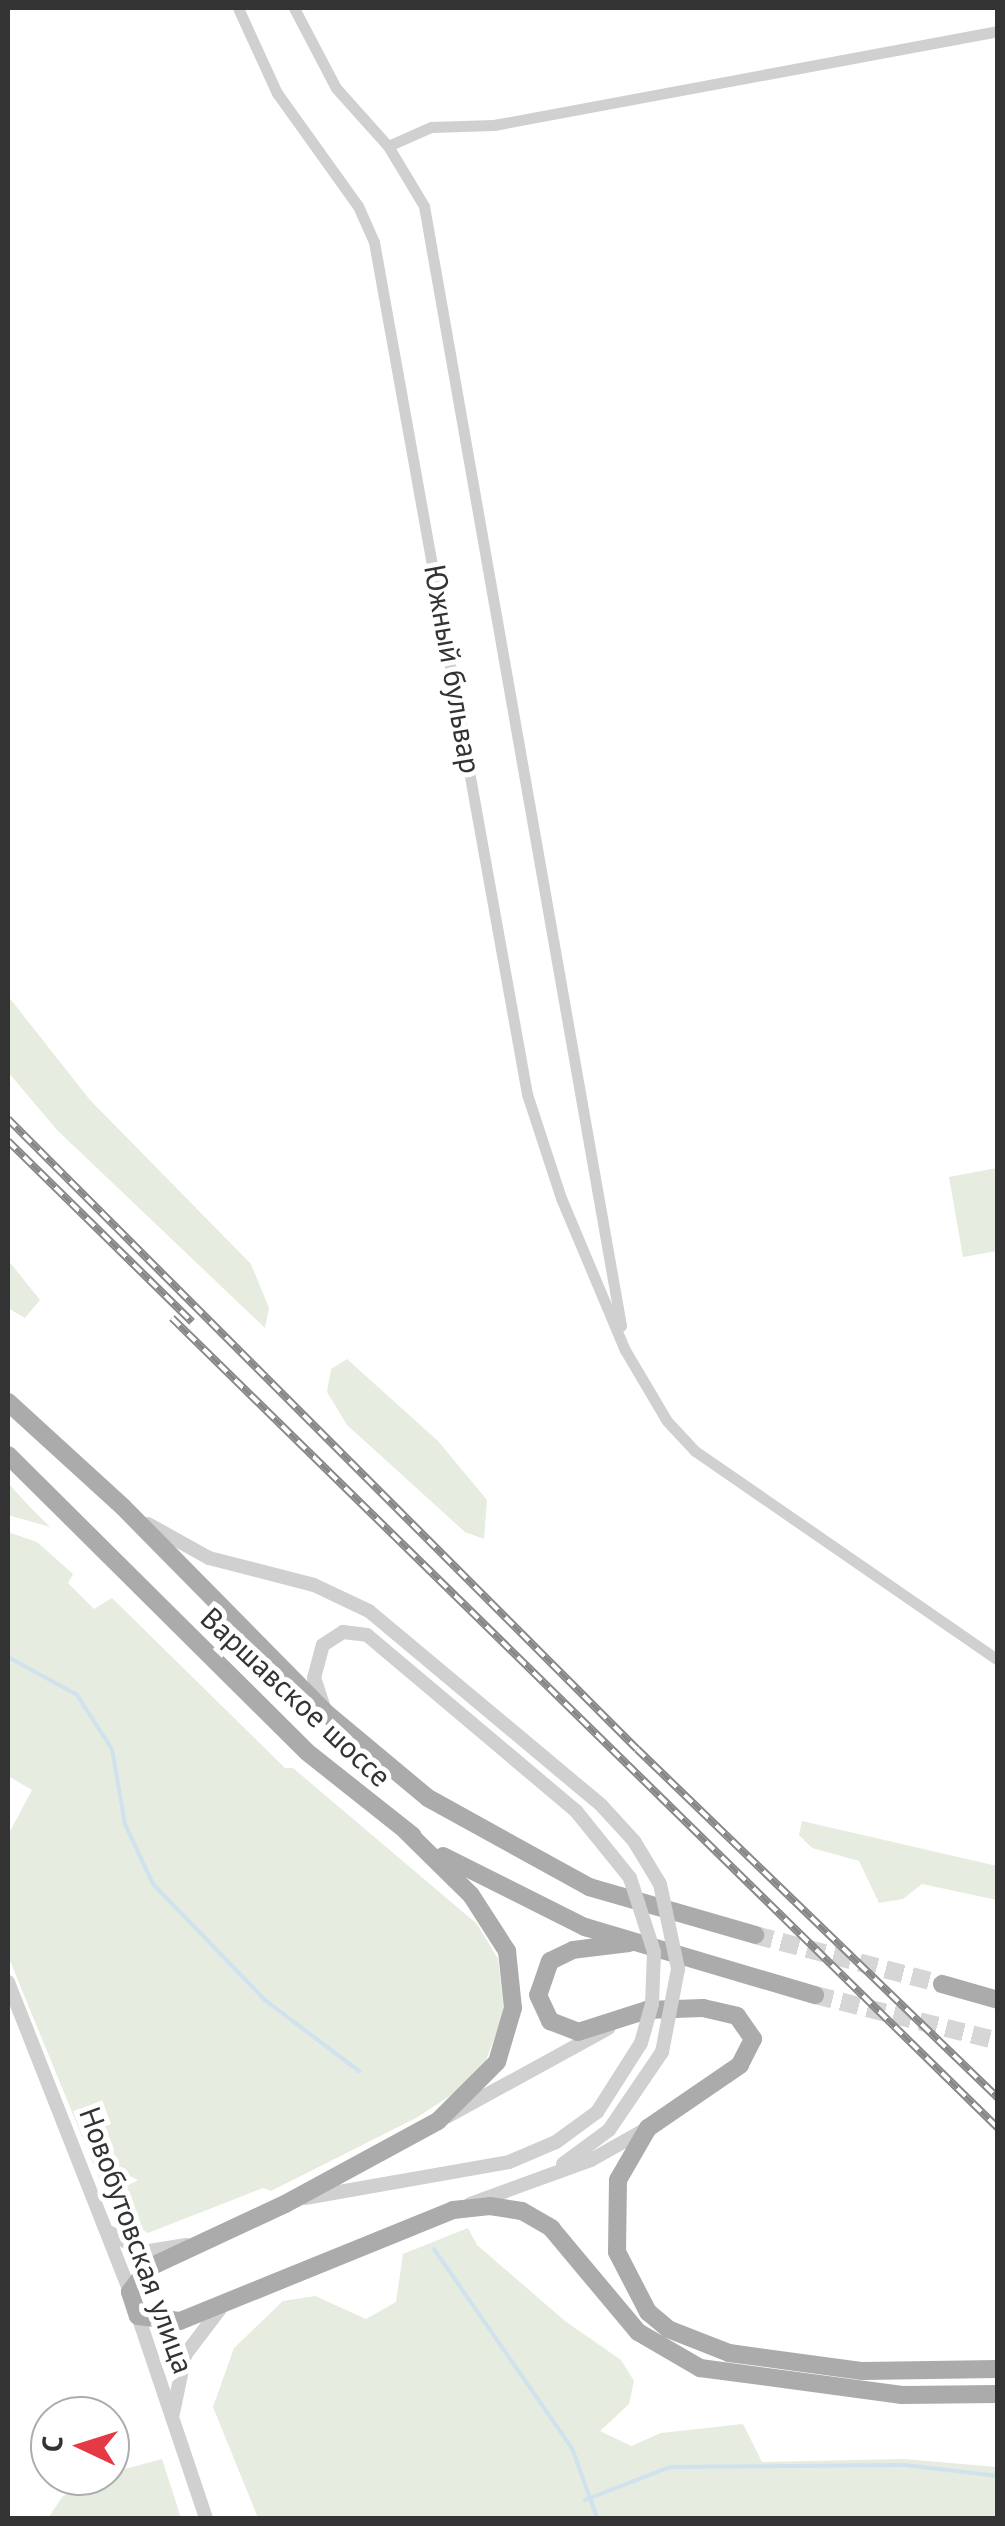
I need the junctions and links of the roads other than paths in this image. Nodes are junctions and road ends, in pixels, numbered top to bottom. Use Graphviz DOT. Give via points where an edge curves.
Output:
graph roads {
  1 [pos="238,8"];
  2 [pos="294,8"];
  3 [pos="998,32"];
  4 [pos="388,146"];
  5 [pos="625,1350"];
  6 [pos="8,1402"];
  7 [pos="8,1455"];
  8 [pos="8,1464"];
  9 [pos="123,1507"];
  10 [pos="63,1509"];
  11 [pos="998,1660"];
  12 [pos="326,1713"];
  13 [pos="406,1831"];
  14 [pos="756,1935"];
  15 [pos="629,1943"];
  16 [pos="8,1982"];
  17 [pos="942,1984"];
  18 [pos="815,1995"];
  19 [pos="998,2000"];
  20 [pos="618,2023"];
  21 [pos="438,2120"];
  22 [pos="648,2128"];
  23 [pos="527,2183"];
  24 [pos="285,2204"];
  25 [pos="453,2210"];
  26 [pos="108,2232"];
  27 [pos="188,2245"];
  28 [pos="130,2292"];
  29 [pos="242,2296"];
  30 [pos="138,2316"];
  31 [pos="998,2369"];
  32 [pos="989,2396"];
  33 [pos="178,2438"];
  34 [pos="206,2518"];
  1 -- 5 [label="street, Южный бульвар" via="277,93 358,206 374,242 527,1094 560,1198"];
  2 -- 4 [label="street, Южный бульвар" via="336,88"];
  3 -- 4 [label="street" via="494,125 431,127"];
  4 -- 5 [label="street, Южный бульвар" via="424,206"];
  5 -- 11 [label="street, Южный бульвар" via="667,1420 754,1495"];
  6 -- 9 [label="main road, Варшавское шоссе"];
  7 -- 10 [label="main road, Варшавское шоссе"];
  8 -- 10 [label="street"];
  9 -- 12 [label="main road, Варшавское шоссе"];
  9 -- 23 [label="street, bridge" via="210,1558 314,1586 370,1611 600,1806 634,1841 660,1884 678,1970 662,2052 610,2130"];
  10 -- 13 [label="main road, Варшавское шоссе" via="306,1752"];
  12 -- 14 [label="main road, Варшавское шоссе" via="398,1776 526,1858 616,1898"];
  12 -- 24 [label="street, bridge" via="314,1678 319,1653 343,1632 367,1634 614,1852 638,1893 655,1970 641,2043 597,2112 556,2142 509,2162"];
  13 -- 15 [label="main road, Варшавское шоссе" via="506,1890"];
  13 -- 21 [label="main road" via="486,1913 507,1951 513,1979 510,2026 497,2062"];
  15 -- 18 [label="main road, Варшавское шоссе"];
  15 -- 20 [label="main road" via="557,1956 539,1984 540,2005 558,2028 578,2032"];
  16 -- 26 [label="street, Новобутовская улица"];
  17 -- 19 [label="main road"];
  20 -- 21 [label="street"];
  20 -- 22 [label="main road" via="681,2006 737,2016 751,2031 752,2048 740,2065"];
  21 -- 24 [label="main road"];
  22 -- 23 [label="street" via="592,2160"];
  22 -- 31 [label="main road" via="618,2180 617,2252 632,2289 668,2328 729,2353 864,2371"];
  23 -- 25 [label="street"];
  24 -- 27 [label="main road"];
  25 -- 29 [label="main road"];
  25 -- 32 [label="main road" via="522,2211 551,2228 638,2332 700,2368"];
  26 -- 27 [label="street" via="143,2252"];
  26 -- 28 [label="street, Новобутовская улица"];
  27 -- 28 [label="main road" via="148,2268"];
  28 -- 30 [label="main road, Новобутовская улица"];
  29 -- 30 [label="main road" via="170,2323"];
  29 -- 33 [label="street" via="214,2312 185,2355 172,2405"];
  30 -- 33 [label="street, Новобутовская улица"];
  33 -- 34 [label="street, Новобутовская улица"];
}
